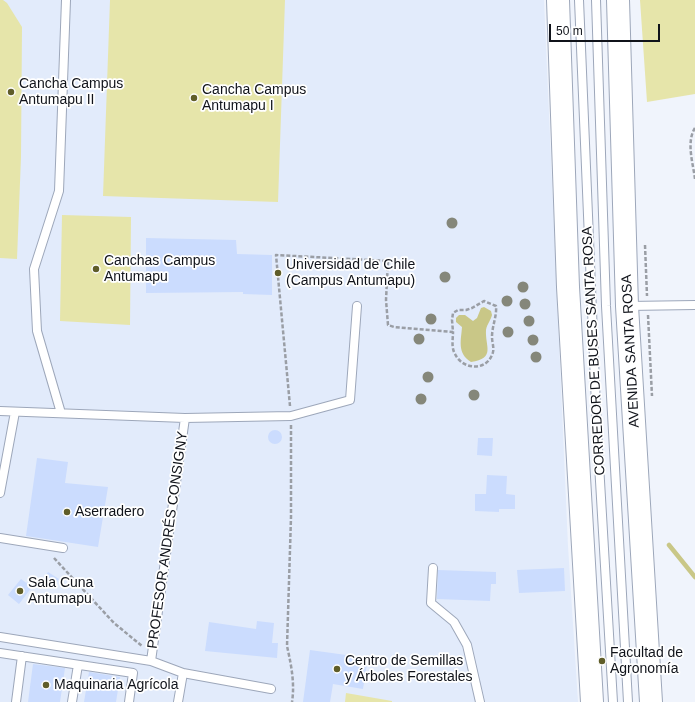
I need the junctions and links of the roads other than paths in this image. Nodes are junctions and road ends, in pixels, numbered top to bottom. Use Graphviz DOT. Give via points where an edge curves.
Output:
graph roads {
  1 [pos="66,0"];
  2 [pos="558,0"];
  3 [pos="579,0"];
  4 [pos="596,0"];
  5 [pos="618,0"];
  6 [pos="695,305"];
  7 [pos="357,306"];
  8 [pos="637,306"];
  9 [pos="0,411"];
  10 [pos="15,412"];
  11 [pos="61,413"];
  12 [pos="185,418"];
  13 [pos="0,493"];
  14 [pos="0,538"];
  15 [pos="63,548"];
  16 [pos="433,568"];
  17 [pos="0,637"];
  18 [pos="0,653"];
  19 [pos="22,656"];
  20 [pos="151,661"];
  21 [pos="78,665"];
  22 [pos="182,673"];
  23 [pos="271,689"];
  24 [pos="16,702"];
  25 [pos="72,702"];
  26 [pos="129,702"];
  27 [pos="178,702"];
  28 [pos="480,702"];
  29 [pos="592,702"];
  30 [pos="613,702"];
  31 [pos="628,702"];
  32 [pos="652,702"];
  1 -- 11 [label="lane" via="59,191 34,269 37,331"];
  2 -- 29 [label="main road" via="568,279"];
  3 -- 30 [label="lane, CORREDOR DE BUSES SANTA ROSA" via="597,422"];
  4 -- 31 [label="lane, CORREDOR DE BUSES SANTA ROSA" via="605,298"];
  5 -- 8 [label="main road, AVENIDA SANTA ROSA"];
  6 -- 8 [label="lane"];
  7 -- 12 [label="lane" via="350,400 291,416"];
  8 -- 32 [label="main road, AVENIDA SANTA ROSA"];
  9 -- 10 [label="lane"];
  10 -- 11 [label="lane"];
  10 -- 13 [label="lane"];
  11 -- 12 [label="lane"];
  12 -- 20 [label="lane, PROFESOR ANDRÉS CONSIGNY"];
  14 -- 15 [label="lane"];
  16 -- 28 [label="lane" via="431,603 454,622 467,645"];
  17 -- 20 [label="lane"];
  18 -- 19 [label="lane"];
  19 -- 21 [label="lane"];
  19 -- 24 [label="lane"];
  20 -- 22 [label="lane"];
  21 -- 25 [label="lane"];
  21 -- 26 [label="lane" via="133,673"];
  22 -- 23 [label="lane"];
  22 -- 27 [label="lane"];
}
